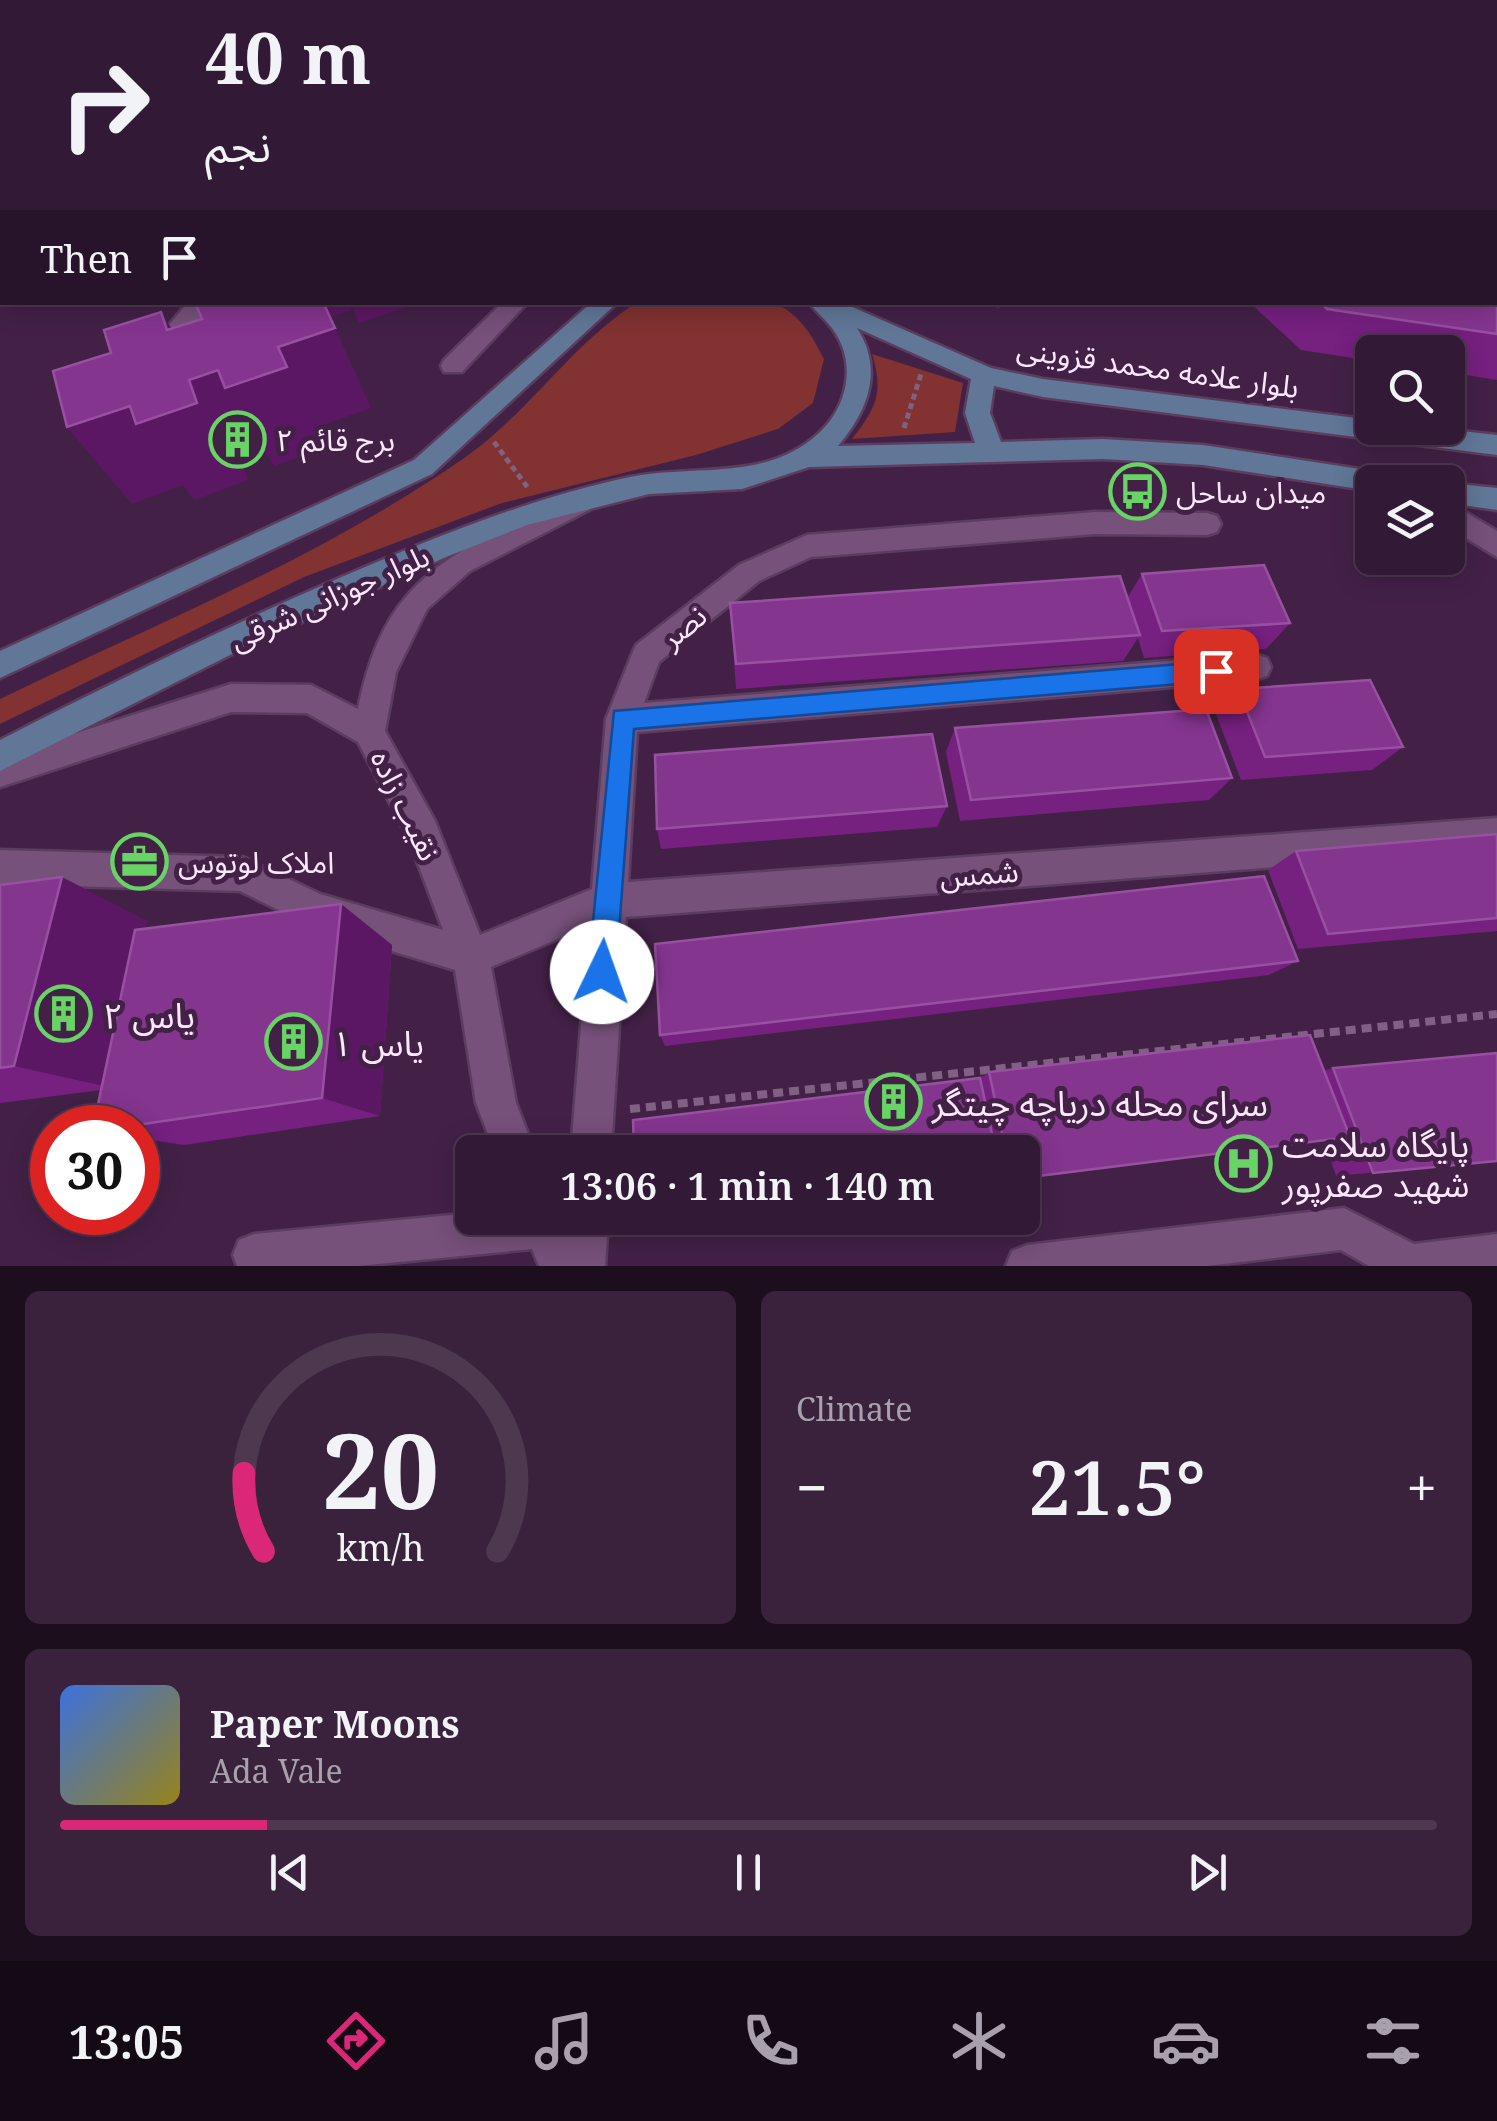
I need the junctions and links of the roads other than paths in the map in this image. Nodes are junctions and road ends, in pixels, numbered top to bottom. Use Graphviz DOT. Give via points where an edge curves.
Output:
graph roads {
  1 [pos="199,305"];
  2 [pos="515,305"];
  3 [pos="824,305"];
  4 [pos="827,305"];
  5 [pos="588,314"];
  6 [pos="454,366"];
  7 [pos="141,368"];
  8 [pos="985,375"];
  9 [pos="1497,444"];
  10 [pos="992,450"];
  11 [pos="806,457"];
  12 [pos="1355,478"];
  13 [pos="1465,495"];
  14 [pos="590,496"];
  15 [pos="1497,499"];
  16 [pos="1207,524"];
  17 [pos="1465,524"];
  18 [pos="1497,546"];
  19 [pos="0,666"];
  20 [pos="1256,668"];
  21 [pos="622,719"];
  22 [pos="370,732"];
  23 [pos="0,756"];
  24 [pos="0,772"];
  25 [pos="1497,834"];
  26 [pos="0,867"];
  27 [pos="606,902"];
  28 [pos="471,957"];
  29 [pos="508,1135"];
  30 [pos="592,1135"];
  31 [pos="455,1232"];
  32 [pos="548,1235"];
  33 [pos="586,1235"];
  34 [pos="254,1255"];
  35 [pos="1497,1255"];
  36 [pos="560,1266"];
  37 [pos="584,1266"];
  38 [pos="1026,1266"];
  1 -- 7 [label="street"];
  2 -- 6 [label="street"];
  3 -- 11 [label="street" via="849,332 861,363 858,397 840,430"];
  4 -- 8 [label="street, بلوار علامه محمد قزوینی"];
  5 -- 19 [label="street" via="423,467"];
  8 -- 9 [label="street, بلوار علامه محمد قزوینی" via="1044,388"];
  8 -- 10 [label="street" via="974,406"];
  10 -- 11 [label="street"];
  10 -- 12 [label="street" via="1203,455"];
  11 -- 14 [label="street, بلوار جوزانی شرقی" via="766,474 673,479"];
  13 -- 15 [label="street"];
  14 -- 22 [label="street, نقیب زاده" via="460,564 417,600 381,671"];
  14 -- 23 [label="street, بلوار جوزانی شرقی" via="458,539 264,624"];
  16 -- 21 [label="street, نصر" via="1095,523 807,546 749,573 647,654"];
  17 -- 18 [label="street"];
  20 -- 21 [label="street"];
  21 -- 27 [label="street, نصر"];
  22 -- 24 [label="street" via="311,700 231,698"];
  22 -- 28 [label="street, نقیب زاده" via="423,833"];
  25 -- 27 [label="street, شمس"];
  26 -- 28 [label="street" via="244,874 315,910"];
  27 -- 28 [label="street, شمس"];
  27 -- 30 [label="street, نصر"];
  28 -- 29 [label="street, نقیب زاده" via="496,1103"];
  31 -- 34 [label="street"];
  32 -- 36 [label="street"];
  33 -- 37 [label="street"];
  35 -- 38 [label="street" via="1411,1266 1344,1228"];
}
